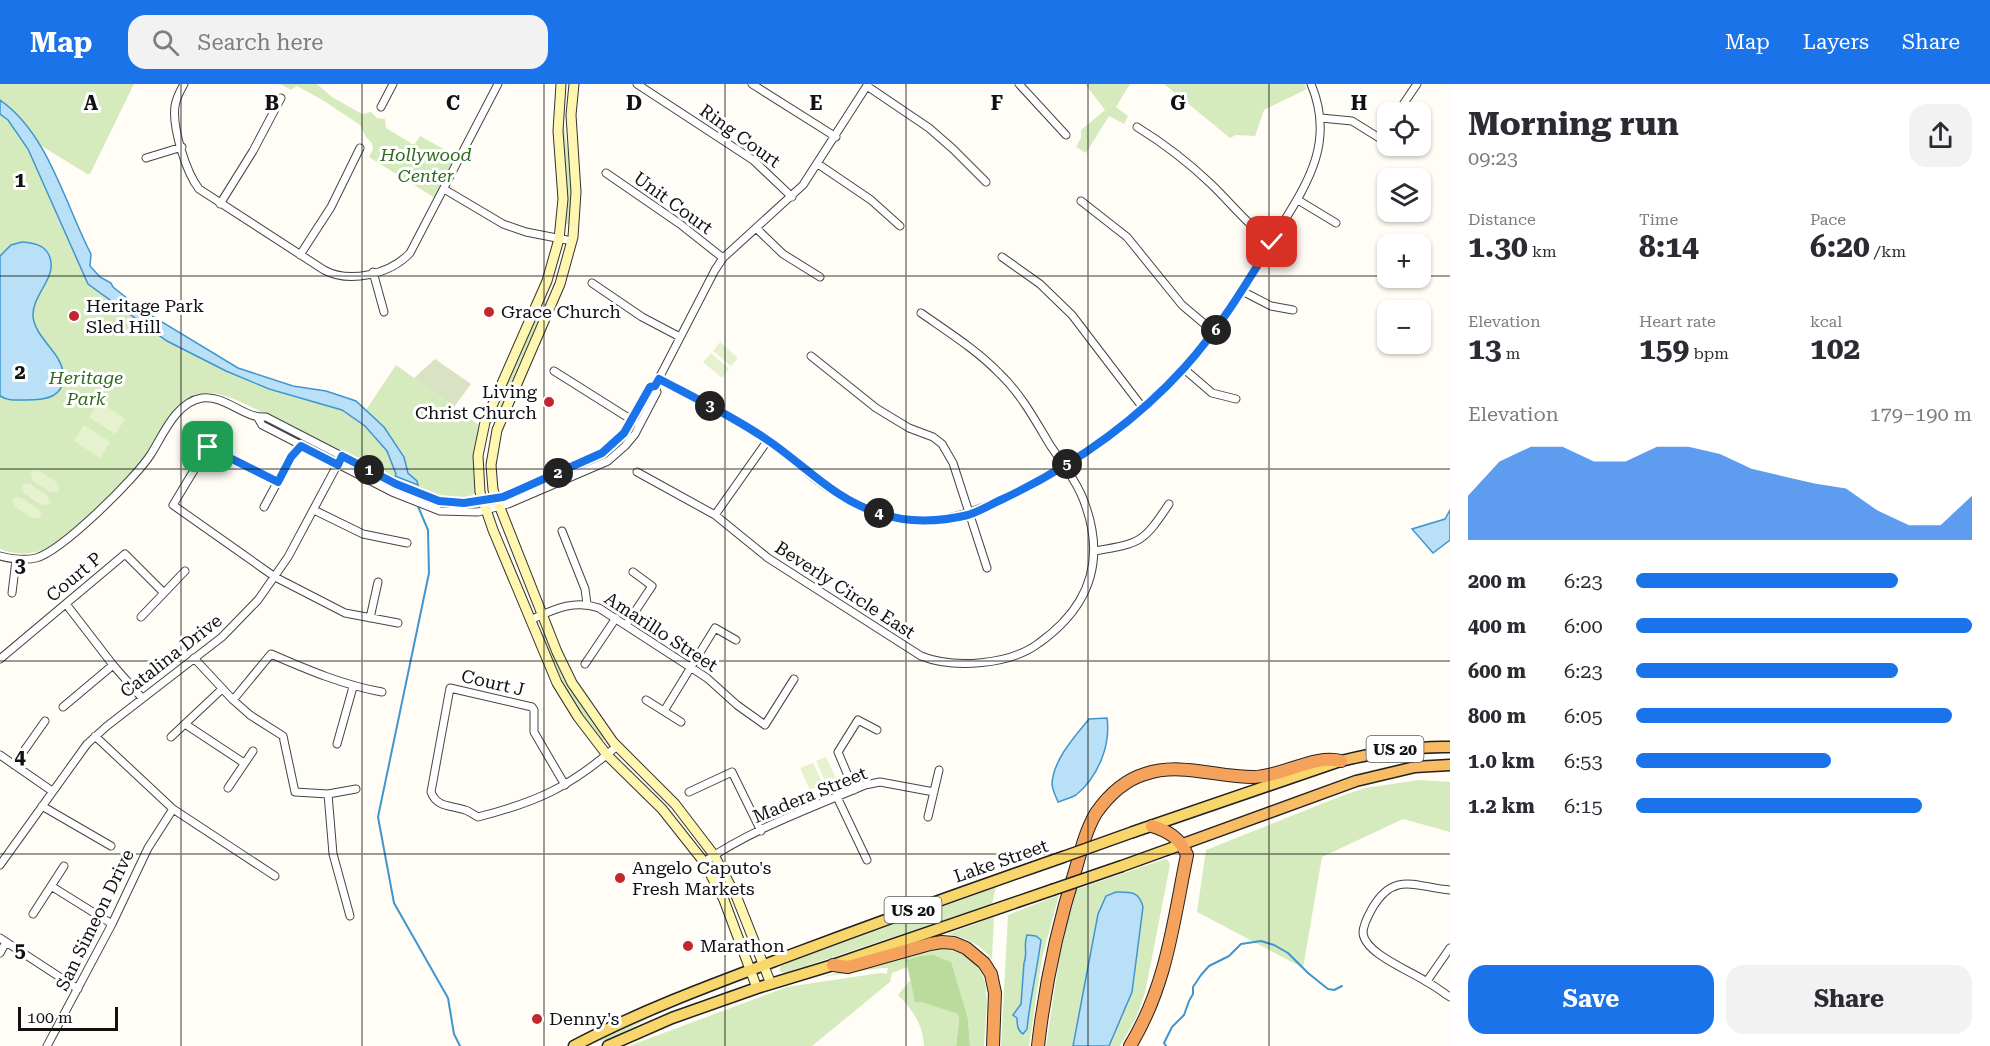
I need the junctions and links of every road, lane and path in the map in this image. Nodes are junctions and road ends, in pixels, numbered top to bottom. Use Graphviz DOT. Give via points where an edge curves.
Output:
graph roads {
  1 [pos="184,84"];
  2 [pos="393,84"];
  3 [pos="498,84"];
  4 [pos="561,84"];
  5 [pos="574,84"];
  6 [pos="637,84"];
  7 [pos="752,84"];
  8 [pos="1019,84"];
  9 [pos="1311,84"];
  10 [pos="1417,84"];
  11 [pos="868,85"];
  12 [pos="281,98"];
  13 [pos="1405,102"];
  14 [pos="381,107"];
  15 [pos="1321,118"];
  16 [pos="1137,127"];
  17 [pos="1065,135"];
  18 [pos="836,137"];
  19 [pos="1377,137"];
  20 [pos="182,147"];
  21 [pos="360,148"];
  22 [pos="146,158"];
  23 [pos="818,164"];
  24 [pos="606,173"];
  25 [pos="986,182"];
  26 [pos="444,189"];
  27 [pos="792,197"];
  28 [pos="1298,200"];
  29 [pos="1081,201"];
  30 [pos="220,204"];
  31 [pos="1336,223"];
  32 [pos="900,226"];
  33 [pos="756,228"];
  34 [pos="559,239"];
  35 [pos="572,241"];
  36 [pos="1272,242"];
  37 [pos="300,255"];
  38 [pos="1002,257"];
  39 [pos="723,258"];
  40 [pos="373,272"];
  41 [pos="820,277"];
  42 [pos="592,283"];
  43 [pos="1242,291"];
  44 [pos="1293,310"];
  45 [pos="384,312"];
  46 [pos="921,313"];
  47 [pos="1214,332"];
  48 [pos="680,337"];
  49 [pos="811,356"];
  50 [pos="1183,368"];
  51 [pos="554,370"];
  52 [pos="657,382"];
  53 [pos="1236,399"];
  54 [pos="1143,408"];
  55 [pos="258,418"];
  56 [pos="632,420"];
  57 [pos="640,425"];
  58 [pos="768,440"];
  59 [pos="301,446"];
  60 [pos="342,456"];
  61 [pos="338,465"];
  62 [pos="1064,466"];
  63 [pos="637,472"];
  64 [pos="278,482"];
  65 [pos="497,502"];
  66 [pos="1169,504"];
  67 [pos="484,505"];
  68 [pos="264,507"];
  69 [pos="314,510"];
  70 [pos="970,514"];
  71 [pos="715,515"];
  72 [pos="562,531"];
  73 [pos="407,543"];
  74 [pos="1095,551"];
  75 [pos="0,556"];
  76 [pos="16,560"];
  77 [pos="987,568"];
  78 [pos="185,571"];
  79 [pos="633,572"];
  80 [pos="275,577"];
  81 [pos="378,582"];
  82 [pos="164,592"];
  83 [pos="12,593"];
  84 [pos="66,604"];
  85 [pos="586,604"];
  86 [pos="542,615"];
  87 [pos="141,617"];
  88 [pos="370,618"];
  89 [pos="616,618"];
  90 [pos="530,620"];
  91 [pos="398,623"];
  92 [pos="626,625"];
  93 [pos="736,640"];
  94 [pos="194,658"];
  95 [pos="0,659"];
  96 [pos="585,664"];
  97 [pos="113,665"];
  98 [pos="690,667"];
  99 [pos="794,679"];
  100 [pos="353,687"];
  101 [pos="222,689"];
  102 [pos="382,692"];
  103 [pos="142,698"];
  104 [pos="233,700"];
  105 [pos="646,700"];
  106 [pos="63,707"];
  107 [pos="664,711"];
  108 [pos="45,721"];
  109 [pos="681,722"];
  110 [pos="185,724"];
  111 [pos="877,730"];
  112 [pos="95,736"];
  113 [pos="171,737"];
  114 [pos="337,744"];
  115 [pos="617,746"];
  116 [pos="1450,747"];
  117 [pos="253,751"];
  118 [pos="0,755"];
  119 [pos="607,755"];
  120 [pos="1341,761"];
  121 [pos="244,763"];
  122 [pos="14,765"];
  123 [pos="1450,765"];
  124 [pos="939,770"];
  125 [pos="565,785"];
  126 [pos="228,788"];
  127 [pos="356,789"];
  128 [pos="854,790"];
  129 [pos="52,791"];
  130 [pos="689,792"];
  131 [pos="934,792"];
  132 [pos="328,794"];
  133 [pos="837,797"];
  134 [pos="42,806"];
  135 [pos="173,809"];
  136 [pos="928,817"];
  137 [pos="1152,826"];
  138 [pos="760,831"];
  139 [pos="1183,844"];
  140 [pos="111,846"];
  141 [pos="714,855"];
  142 [pos="867,860"];
  143 [pos="704,862"];
  144 [pos="0,865"];
  145 [pos="64,866"];
  146 [pos="275,876"];
  147 [pos="51,886"];
  148 [pos="1450,890"];
  149 [pos="33,914"];
  150 [pos="350,916"];
  151 [pos="112,924"];
  152 [pos="3,940"];
  153 [pos="1450,948"];
  154 [pos="0,953"];
  155 [pos="764,965"];
  156 [pos="833,965"];
  157 [pos="751,970"];
  158 [pos="1427,981"];
  159 [pos="771,984"];
  160 [pos="757,988"];
  161 [pos="78,990"];
  162 [pos="1450,997"];
  163 [pos="47,1046"];
  164 [pos="574,1046"];
  165 [pos="608,1046"];
  166 [pos="993,1046"];
  167 [pos="1038,1046"];
  168 [pos="1130,1046"];
  1 -- 20 [label="street" via="174,113"];
  2 -- 14 [label="street"];
  3 -- 26 [label="street"];
  4 -- 34 [label="main road" via="558,130 563,199"];
  5 -- 35 [label="main road" via="571,127 576,198"];
  6 -- 27 [label="street, Ring Court" via="753,160"];
  7 -- 18 [label="street"];
  8 -- 17 [label="street"];
  9 -- 15 [label="street"];
  10 -- 13 [label="street"];
  11 -- 18 [label="street"];
  11 -- 25 [label="street" via="936,134"];
  12 -- 30 [label="street"];
  15 -- 19 [label="street" via="1352,121"];
  15 -- 28 [label="street" via="1316,160"];
  16 -- 36 [label="street" via="1193,167 1249,225"];
  18 -- 23 [label="street"];
  20 -- 22 [label="street"];
  20 -- 30 [label="street" via="196,185"];
  21 -- 37 [label="street" via="331,207"];
  23 -- 27 [label="street"];
  23 -- 32 [label="street" via="871,200"];
  24 -- 39 [label="street, Unit Court"];
  26 -- 34 [label="street" via="503,224"];
  26 -- 40 [label="street" via="410,253 394,265"];
  27 -- 33 [label="street"];
  28 -- 31 [label="street"];
  28 -- 36 [label="street"];
  29 -- 47 [label="street" via="1127,237 1182,305"];
  30 -- 37 [label="street"];
  33 -- 39 [label="street"];
  33 -- 41 [label="street" via="783,254"];
  34 -- 35 [label="street"];
  34 -- 67 [label="main road" via="547,281 482,434 478,469"];
  35 -- 65 [label="main road" via="560,284 496,430 491,465"];
  36 -- 43 [label="street"];
  37 -- 40 [label="street" via="333,274 353,277"];
  38 -- 54 [label="street" via="1040,284 1072,315"];
  39 -- 48 [label="street"];
  40 -- 45 [label="street"];
  42 -- 48 [label="street"];
  43 -- 44 [label="street" via="1271,306"];
  43 -- 47 [label="street"];
  46 -- 62 [label="street" via="1002,375 1020,396"];
  47 -- 50 [label="street"];
  48 -- 52 [label="street"];
  49 -- 70 [label="street" via="876,408 942,444 953,463"];
  50 -- 53 [label="street" via="1212,393"];
  50 -- 54 [label="street"];
  51 -- 56 [label="street"];
  52 -- 56 [label="street" via="650,387"];
  52 -- 57 [label="street" via="657,392"];
  52 -- 58 [label="street" via="733,418"];
  54 -- 62 [label="street"];
  55 -- 59 [label="street" via="262,425"];
  55 -- 60 [label="street" via="267,417"];
  55 -- 76 [label="street" via="219,400 201,398 184,407 116,496 53,549 37,558"];
  56 -- 57 [label="street"];
  56 -- 65 [label="street" via="602,453"];
  57 -- 65 [label="street" via="625,446 608,460 508,504"];
  58 -- 70 [label="street" via="830,490 879,513 920,520"];
  58 -- 71 [label="street"];
  59 -- 61 [label="street"];
  59 -- 64 [label="street"];
  60 -- 61 [label="street, Catalina Drive"];
  60 -- 67 [label="street" via="425,496 449,503"];
  61 -- 67 [label="street" via="446,512"];
  61 -- 69 [label="street, Catalina Drive"];
  62 -- 70 [label="street"];
  62 -- 74 [label="street" via="1085,504"];
  63 -- 71 [label="street, Beverly Circle East"];
  64 -- 68 [label="street"];
  64 -- 80 [label="street" via="208,447 173,505"];
  65 -- 67 [label="street"];
  65 -- 86 [label="main road"];
  66 -- 74 [label="street" via="1140,540"];
  67 -- 90 [label="main road"];
  69 -- 73 [label="street" via="363,534"];
  69 -- 80 [label="street, Catalina Drive"];
  70 -- 77 [label="street"];
  71 -- 74 [label="street, Beverly Circle East" via="768,558 914,652 940,661 970,663 1012,658 1046,638 1078,603 1087,586"];
  72 -- 85 [label="street" via="585,589"];
  75 -- 76 [label="street"];
  76 -- 83 [label="street"];
  78 -- 82 [label="street"];
  79 -- 92 [label="street" via="652,586"];
  80 -- 88 [label="street" via="345,614"];
  80 -- 94 [label="street, Catalina Drive" via="241,619"];
  81 -- 88 [label="street"];
  82 -- 84 [label="street, Court P" via="125,554"];
  82 -- 87 [label="street"];
  84 -- 95 [label="street, Court P"];
  84 -- 97 [label="street"];
  85 -- 86 [label="street, Amarillo Street" via="564,606"];
  85 -- 89 [label="street, Amarillo Street"];
  86 -- 90 [label="street, Amarillo Street"];
  86 -- 115 [label="main road" via="572,683"];
  88 -- 91 [label="street"];
  89 -- 92 [label="street, Amarillo Street"];
  89 -- 96 [label="street"];
  90 -- 119 [label="main road" via="561,690"];
  92 -- 98 [label="street, Amarillo Street"];
  93 -- 98 [label="street" via="715,628"];
  94 -- 101 [label="street"];
  94 -- 103 [label="street, Catalina Drive"];
  97 -- 103 [label="street"];
  97 -- 106 [label="street"];
  98 -- 99 [label="street, Amarillo Street" via="765,725"];
  98 -- 107 [label="street"];
  100 -- 102 [label="street"];
  100 -- 104 [label="street" via="271,654"];
  100 -- 114 [label="street"];
  101 -- 104 [label="street"];
  101 -- 110 [label="street"];
  103 -- 112 [label="street, Catalina Drive"];
  104 -- 132 [label="street" via="283,736 295,792"];
  105 -- 107 [label="street"];
  107 -- 109 [label="street"];
  108 -- 122 [label="street"];
  110 -- 113 [label="street"];
  110 -- 121 [label="street"];
  111 -- 128 [label="street" via="858,720 838,752"];
  112 -- 129 [label="street, Catalina Drive"];
  112 -- 135 [label="street"];
  115 -- 119 [label="street"];
  115 -- 141 [label="main road" via="675,804"];
  116 -- 120 [label="highway, Lake Street / US 20" via="1390,750"];
  117 -- 121 [label="street"];
  118 -- 122 [label="street"];
  119 -- 125 [label="street"];
  119 -- 143 [label="main road" via="668,815"];
  120 -- 137 [label="main road, Lake Street / US 20"];
  120 -- 167 [label="highway" via="1329,758 1258,777 1162,770 1135,778 1114,792 1088,829 1064,906 1049,969"];
  121 -- 126 [label="street"];
  122 -- 129 [label="street"];
  123 -- 139 [label="highway, US 20" via="1415,767 1356,781"];
  124 -- 131 [label="street"];
  125 -- 125 [label="street, Court J" via="534,732 532,707 450,688 431,792 434,799 478,817 532,801"];
  127 -- 132 [label="street"];
  128 -- 131 [label="street, Madera Street" via="880,782"];
  128 -- 133 [label="street, Madera Street"];
  129 -- 134 [label="street, Catalina Drive"];
  130 -- 138 [label="street" via="732,772"];
  131 -- 136 [label="street"];
  132 -- 150 [label="street" via="333,854"];
  133 -- 138 [label="street, Madera Street"];
  133 -- 142 [label="street"];
  134 -- 140 [label="street"];
  134 -- 144 [label="street, Catalina Drive"];
  135 -- 146 [label="street"];
  135 -- 151 [label="street, San Simeon Drive" via="148,848"];
  137 -- 139 [label="highway"];
  137 -- 155 [label="main road, Lake Street / US 20, bridge"];
  138 -- 141 [label="street, Madera Street"];
  139 -- 156 [label="main road, US 20, bridge"];
  139 -- 168 [label="highway" via="1187,855 1164,968 1142,1027"];
  141 -- 143 [label="street, Madera Street"];
  141 -- 155 [label="main road" via="737,898"];
  143 -- 157 [label="main road" via="724,900"];
  145 -- 147 [label="street"];
  147 -- 149 [label="street"];
  147 -- 151 [label="street"];
  148 -- 158 [label="street" via="1407,883 1388,889 1380,895 1363,931 1365,940 1380,955"];
  151 -- 161 [label="street, San Simeon Drive"];
  152 -- 154 [label="street"];
  152 -- 161 [label="street"];
  153 -- 158 [label="street"];
  155 -- 157 [label="main road, Lake Street / US 20"];
  155 -- 159 [label="main road"];
  156 -- 159 [label="main road, US 20"];
  156 -- 166 [label="highway" via="848,967 942,942 966,948 984,963 994,985"];
  157 -- 160 [label="main road"];
  157 -- 164 [label="main road, Lake Street / US 20"];
  158 -- 162 [label="street"];
  159 -- 160 [label="main road, US 20"];
  160 -- 165 [label="main road, US 20" via="671,1018"];
  161 -- 163 [label="street, San Simeon Drive"];
}
